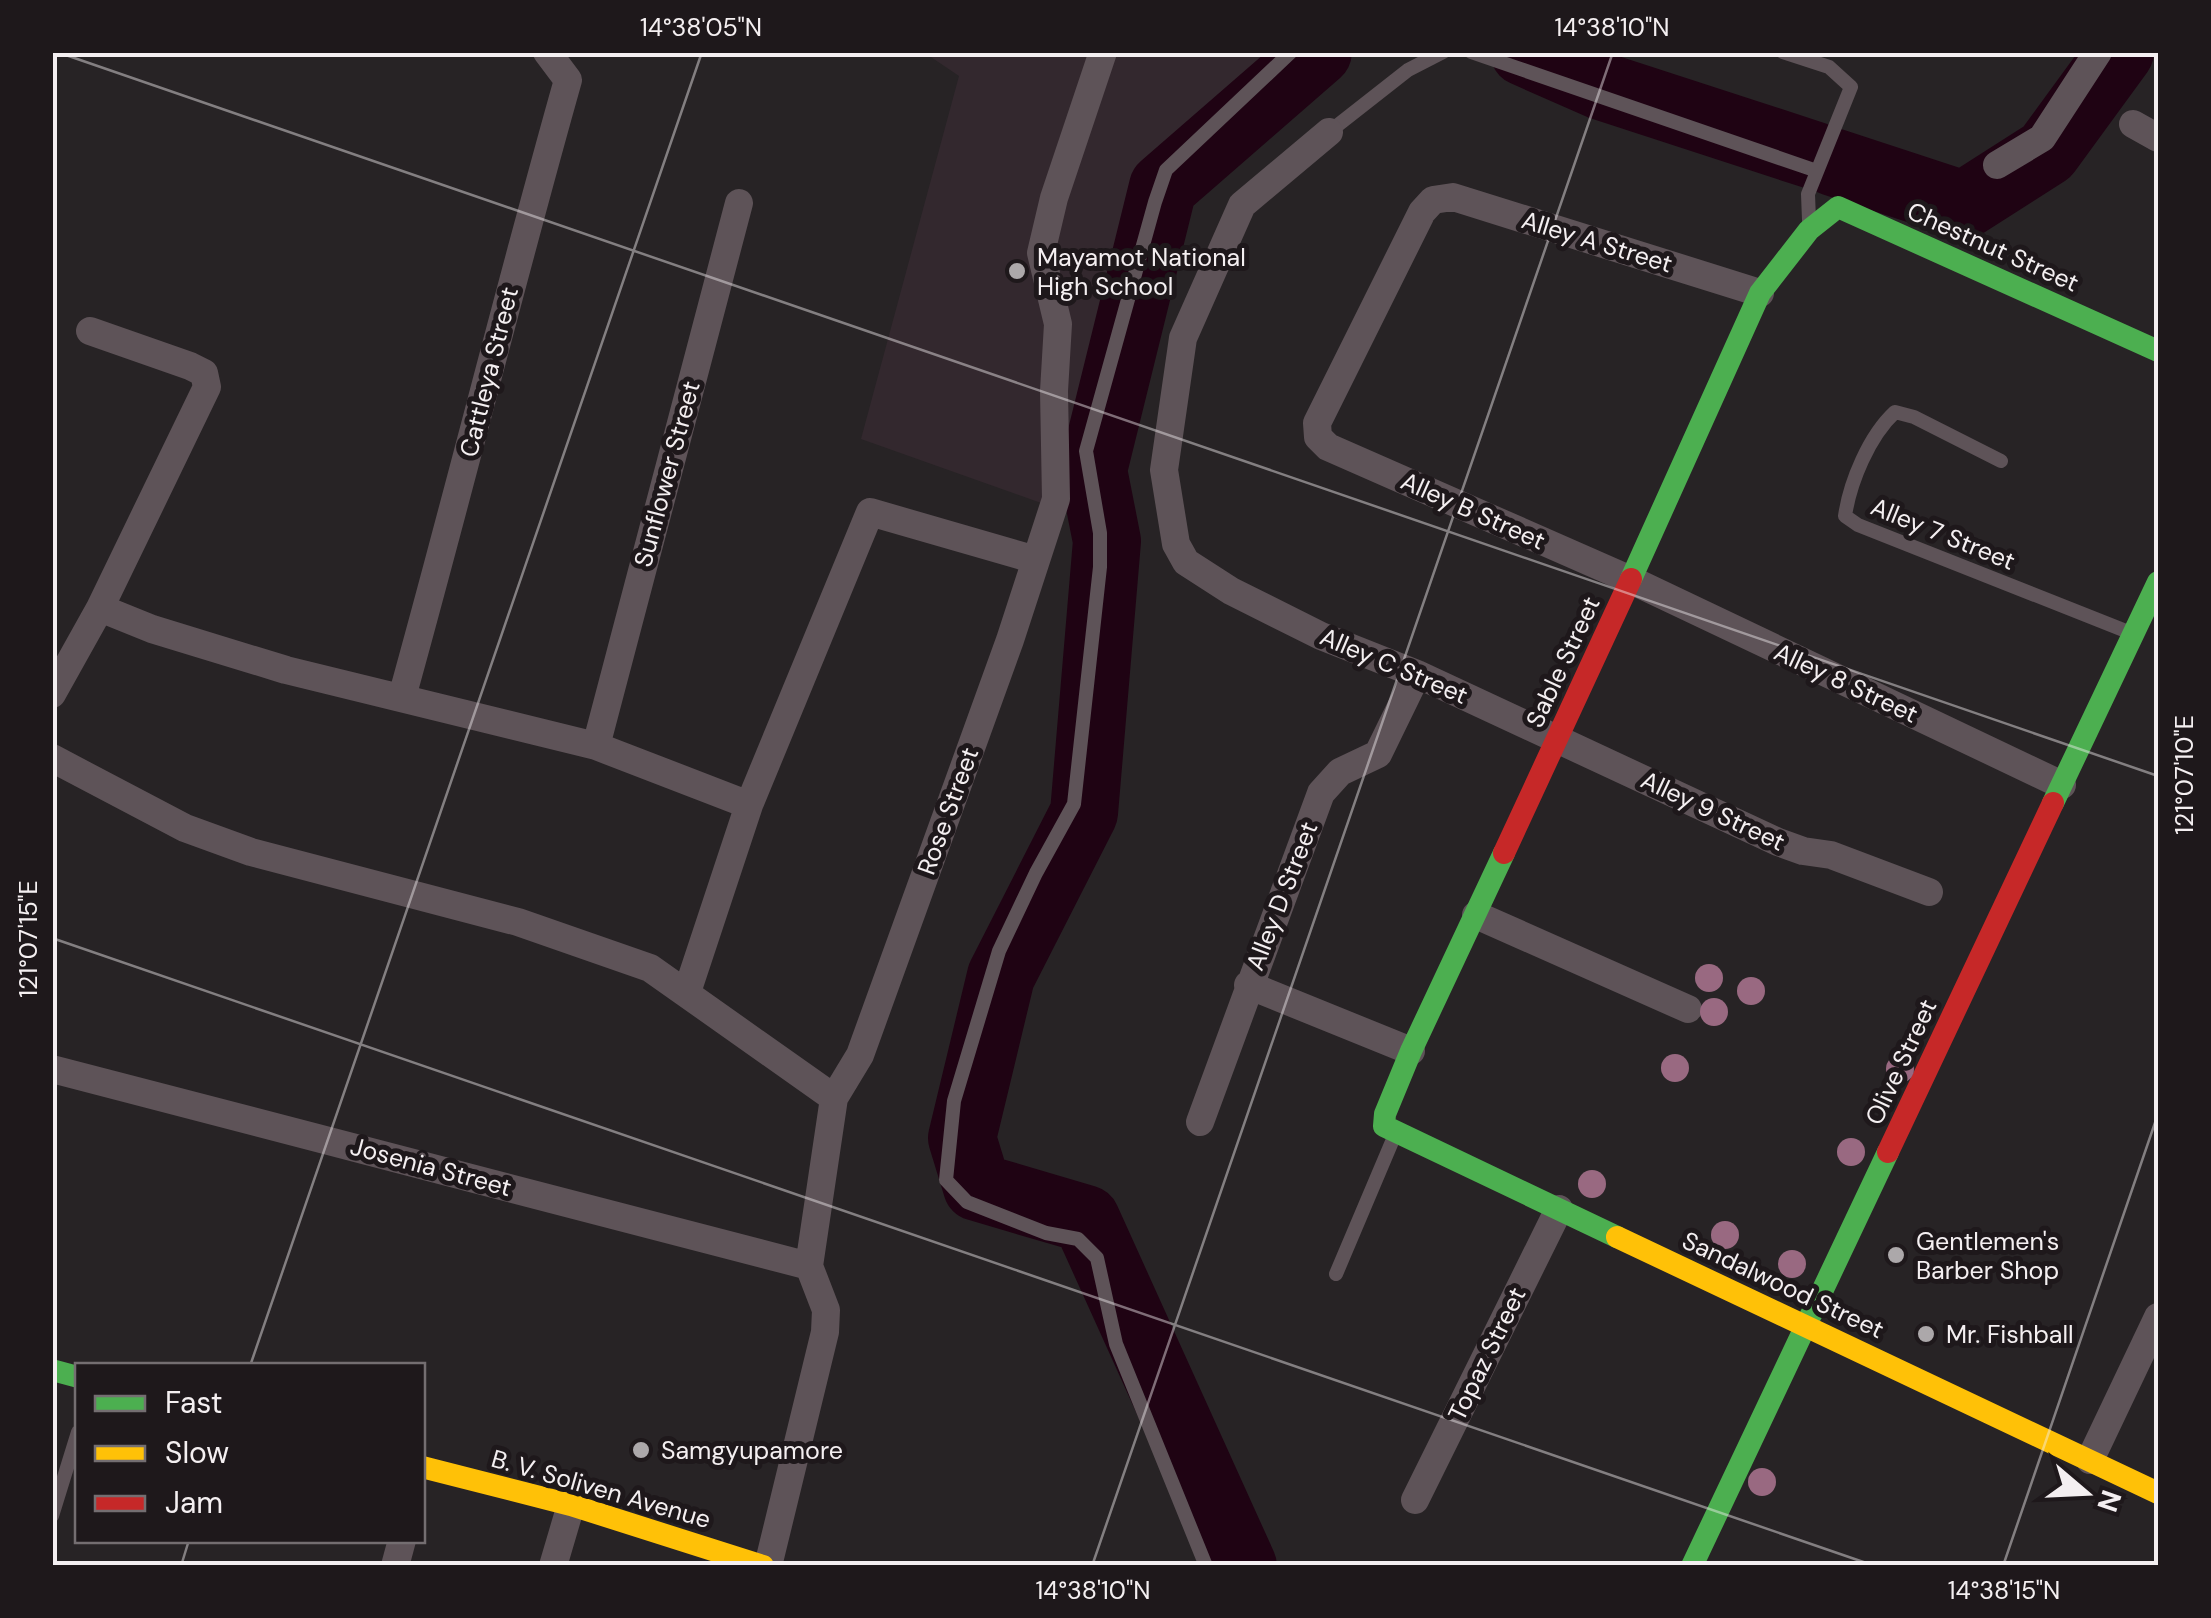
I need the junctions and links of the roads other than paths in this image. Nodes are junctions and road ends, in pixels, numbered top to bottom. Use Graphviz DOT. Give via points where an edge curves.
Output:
graph roads {
  1 [pos="547,52"];
  2 [pos="1104,52"];
  3 [pos="1292,52"];
  4 [pos="1443,52"];
  5 [pos="1471,52"];
  6 [pos="1782,52"];
  7 [pos="2098,52"];
  8 [pos="2132,124"];
  9 [pos="1329,132"];
  10 [pos="2158,138"];
  11 [pos="1997,165"];
  12 [pos="1816,172"];
  13 [pos="738,202"];
  14 [pos="1810,230"];
  15 [pos="1760,293"];
  16 [pos="90,331"];
  17 [pos="2158,351"];
  18 [pos="1318,436"];
  19 [pos="2001,461"];
  20 [pos="1036,560"];
  21 [pos="1631,580"];
  22 [pos="2158,582"];
  23 [pos="100,608"];
  24 [pos="2132,634"];
  25 [pos="1417,674"];
  26 [pos="52,694"];
  27 [pos="402,698"];
  28 [pos="1558,739"];
  29 [pos="596,746"];
  30 [pos="52,758"];
  31 [pos="2062,785"];
  32 [pos="749,805"];
  33 [pos="1929,892"];
  34 [pos="1476,915"];
  35 [pos="1248,985"];
  36 [pos="687,992"];
  37 [pos="1688,1009"];
  38 [pos="1411,1051"];
  39 [pos="52,1069"];
  40 [pos="834,1098"];
  41 [pos="1200,1122"];
  42 [pos="1391,1129"];
  43 [pos="1558,1208"];
  44 [pos="810,1266"];
  45 [pos="1336,1274"];
  46 [pos="2158,1317"];
  47 [pos="1808,1327"];
  48 [pos="75,1442"];
  49 [pos="2090,1460"];
  50 [pos="425,1470"];
  51 [pos="2158,1493"];
  52 [pos="1415,1500"];
  53 [pos="571,1506"];
  54 [pos="52,1516"];
  55 [pos="553,1566"];
  56 [pos="766,1566"];
  57 [pos="1206,1566"];
  58 [pos="1692,1566"];
  1 -- 27 [label="street, Cattleya Street" via="568,80"];
  2 -- 20 [label="street, Rose Street" via="1041,253 1058,324 1056,499"];
  3 -- 57 [label="lane" via="1166,170 1156,202 1086,451 1100,567 1074,804 999,951 954,1101 946,1180 967,1202 1078,1239 1098,1258 1116,1344"];
  4 -- 9 [label="lane" via="1408,70"];
  5 -- 12 [label="lane"];
  6 -- 12 [label="lane" via="1829,67 1851,87"];
  7 -- 11 [label="street" via="2042,138"];
  8 -- 10 [label="street"];
  9 -- 25 [label="street, Alley C Street" via="1242,206 1182,338 1164,470 1171,521 1186,562 1231,590"];
  12 -- 14 [label="lane" via="1808,194"];
  13 -- 29 [label="street, Sunflower Street"];
  14 -- 15 [label="street, Sable Street"];
  14 -- 17 [label="street, Chestnut Street" via="1838,208"];
  15 -- 18 [label="street, Alley A Street" via="1453,198 1433,200 1316,423"];
  15 -- 21 [label="street, Sable Street"];
  16 -- 23 [label="street" via="190,366 204,373 207,387"];
  18 -- 21 [label="street, Alley B Street" via="1328,447"];
  19 -- 24 [label="lane, Alley 7 Street" via="1895,412 1848,492 1845,516"];
  20 -- 32 [label="street" via="870,512"];
  20 -- 40 [label="street, Rose Street" via="860,1056"];
  21 -- 28 [label="street, Sable Street"];
  21 -- 31 [label="street, Alley 8 Street"];
  22 -- 24 [label="street, Olive Street"];
  23 -- 26 [label="street"];
  23 -- 27 [label="street" via="253,660"];
  24 -- 31 [label="street, Olive Street"];
  25 -- 28 [label="street, Alley C Street"];
  25 -- 35 [label="street, Alley D Street" via="1378,754 1340,772 1321,792"];
  27 -- 29 [label="street"];
  28 -- 33 [label="street, Alley 9 Street" via="1778,842"];
  28 -- 34 [label="street, Sable Street"];
  29 -- 32 [label="street"];
  30 -- 36 [label="street" via="185,828 251,852 518,922 650,968"];
  31 -- 47 [label="street, Olive Street"];
  32 -- 36 [label="street"];
  34 -- 37 [label="street"];
  34 -- 38 [label="street, Sable Street"];
  35 -- 38 [label="street, Alley D Street"];
  35 -- 41 [label="street"];
  36 -- 40 [label="street"];
  38 -- 42 [label="street, Sable Street" via="1385,1114"];
  39 -- 44 [label="street, Josenia Street"];
  40 -- 44 [label="street, Rose Street"];
  42 -- 43 [label="street, Sandalwood Street"];
  42 -- 45 [label="lane"];
  43 -- 47 [label="street, Sandalwood Street"];
  43 -- 52 [label="street, Topaz Street"];
  44 -- 56 [label="street, Rose Street" via="826,1310 825,1332"];
  46 -- 49 [label="street"];
  47 -- 49 [label="street, Sandalwood Street"];
  47 -- 58 [label="street, Olive Street"];
  48 -- 54 [label="lane"];
  49 -- 51 [label="street, Sandalwood Street"];
  50 -- 53 [label="street, B. V. Soliven Avenue"];
  53 -- 55 [label="street"];
  53 -- 56 [label="street, B. V. Soliven Avenue"];
}
